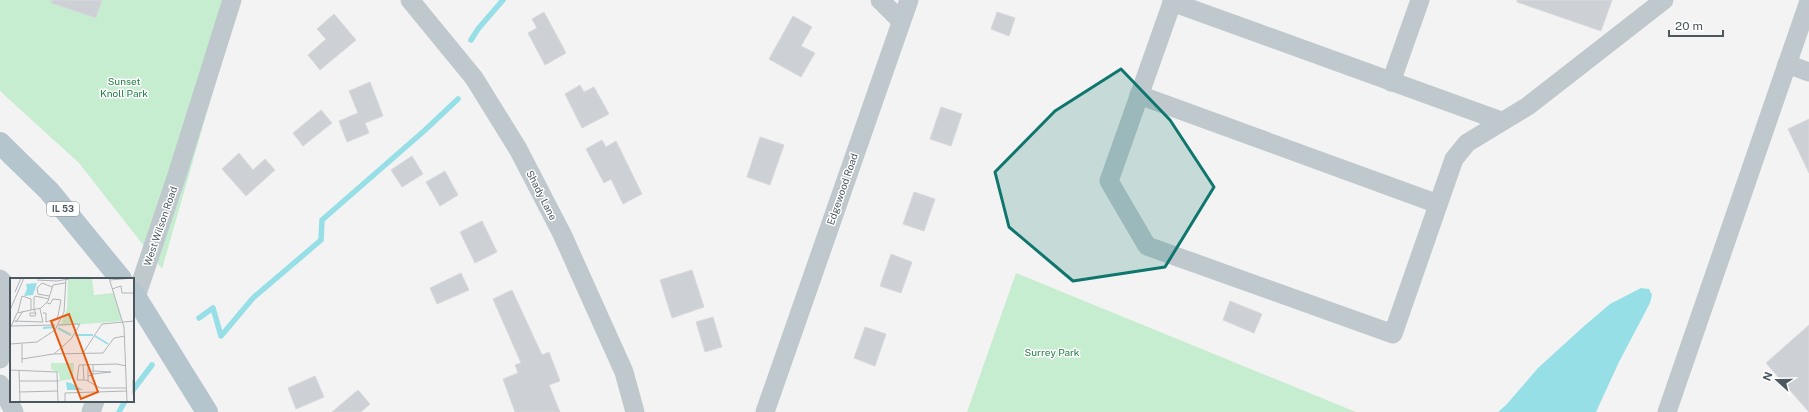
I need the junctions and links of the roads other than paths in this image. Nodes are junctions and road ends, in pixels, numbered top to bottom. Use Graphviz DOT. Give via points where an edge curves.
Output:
graph roads {
  1 [pos="232,0"];
  2 [pos="410,0"];
  3 [pos="880,0"];
  4 [pos="908,0"];
  5 [pos="1420,0"];
  6 [pos="1664,0"];
  7 [pos="1172,1"];
  8 [pos="1809,1"];
  9 [pos="901,21"];
  10 [pos="1787,64"];
  11 [pos="1809,72"];
  12 [pos="1391,82"];
  13 [pos="1139,95"];
  14 [pos="1501,121"];
  15 [pos="0,143"];
  16 [pos="1438,204"];
  17 [pos="120,278"];
  18 [pos="0,279"];
  19 [pos="134,295"];
  20 [pos="1,333"];
  21 [pos="0,359"];
  22 [pos="0,384"];
  23 [pos="95,402"];
  24 [pos="14,412"];
  25 [pos="91,412"];
  26 [pos="207,412"];
  27 [pos="635,412"];
  28 [pos="764,412"];
  29 [pos="1667,412"];
  1 -- 19 [label="street, West Wilson Road" via="176,178"];
  2 -- 27 [label="street, Shady Lane" via="474,78 518,149 562,234 624,372"];
  3 -- 9 [label="street"];
  4 -- 9 [label="street, Edgewood Road"];
  5 -- 12 [label="street"];
  6 -- 14 [label="street" via="1528,106"];
  7 -- 12 [label="street"];
  7 -- 13 [label="street"];
  8 -- 10 [label="street"];
  9 -- 28 [label="street, Edgewood Road"];
  10 -- 11 [label="street"];
  10 -- 29 [label="street"];
  12 -- 14 [label="street"];
  13 -- 16 [label="street"];
  13 -- 16 [label="street" via="1109,181 1147,246 1393,334"];
  14 -- 16 [label="street" via="1467,142 1459,150"];
  15 -- 17 [label="main road, IL 53" via="49,191"];
  18 -- 20 [label="street" via="8,288"];
  19 -- 26 [label="main road"];
  20 -- 21 [label="street"];
  22 -- 24 [label="street"];
  23 -- 25 [label="street"];
}
